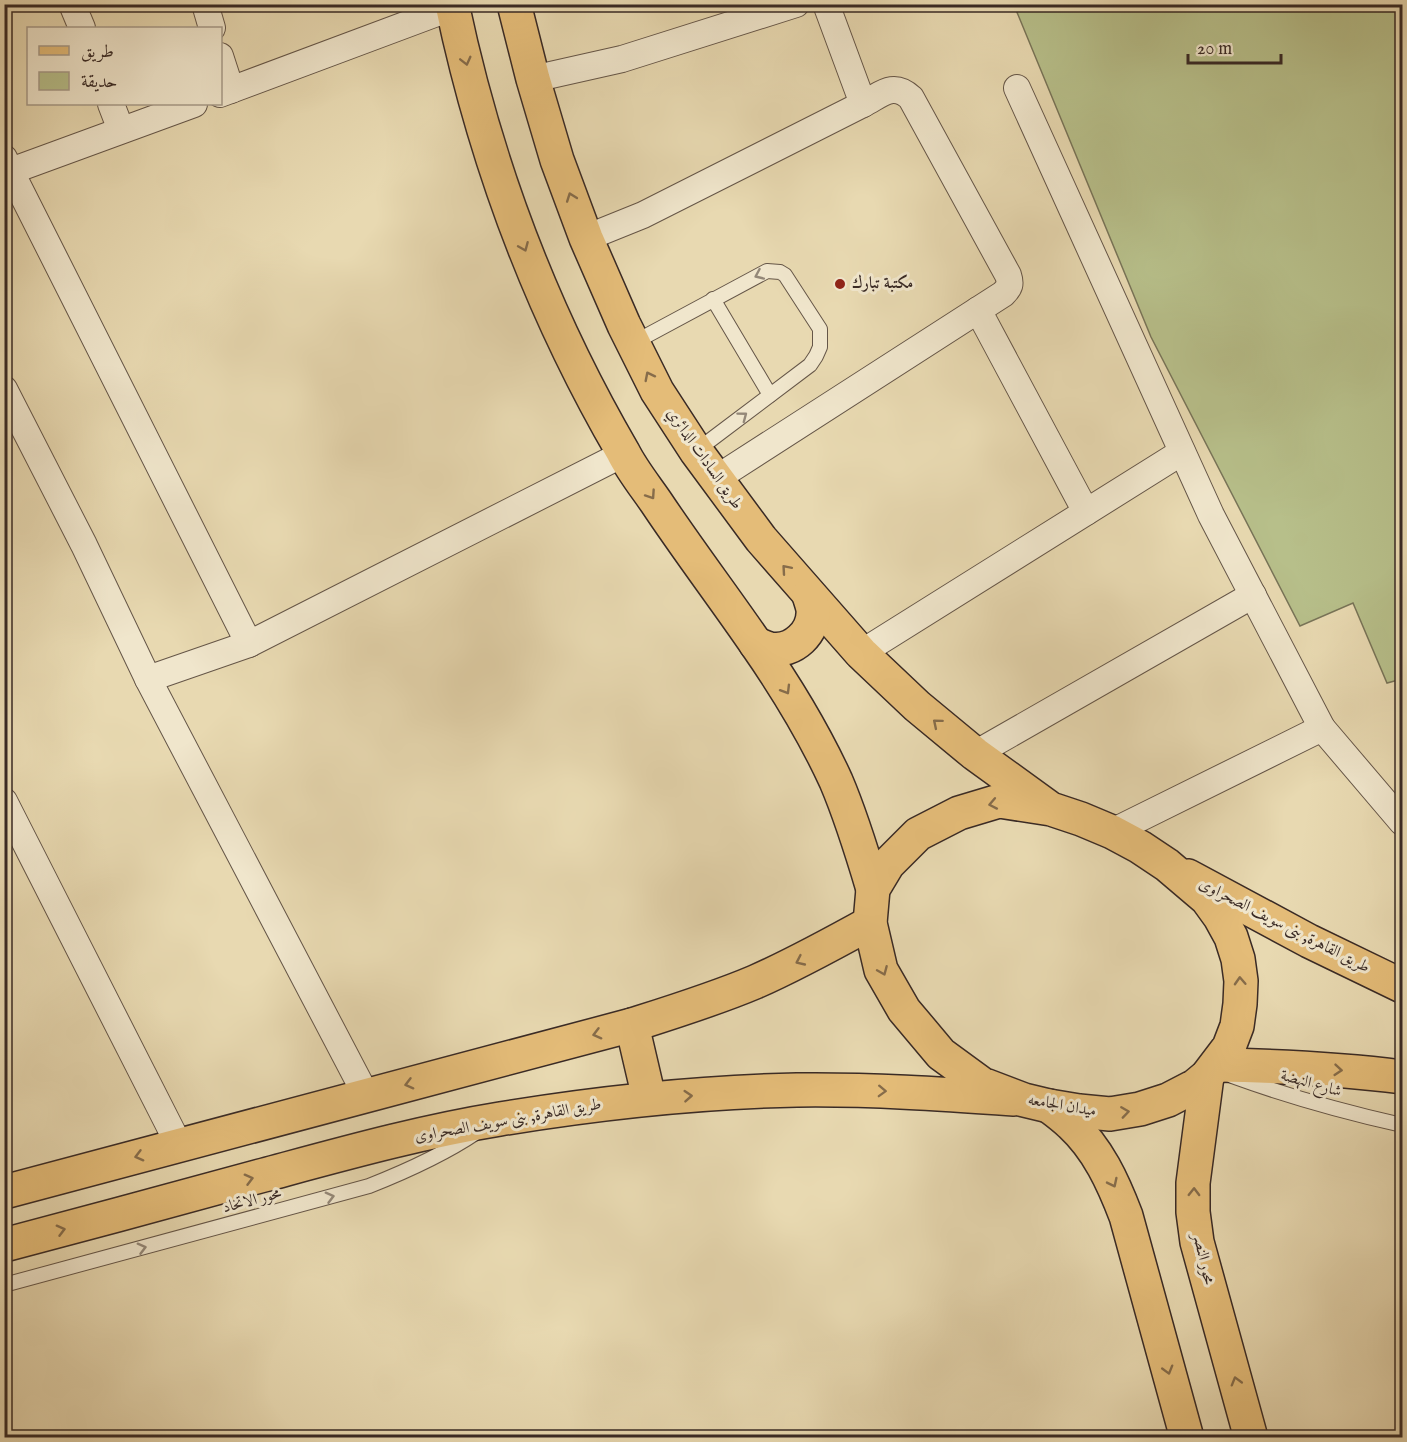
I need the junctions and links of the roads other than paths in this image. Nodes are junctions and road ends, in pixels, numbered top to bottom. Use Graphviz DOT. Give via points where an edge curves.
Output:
graph roads {
  1 [pos="72,4"];
  2 [pos="205,4"];
  3 [pos="514,4"];
  4 [pos="796,4"];
  5 [pos="826,4"];
  6 [pos="452,6"];
  7 [pos="82,27"];
  8 [pos="212,27"];
  9 [pos="222,68"];
  10 [pos="533,79"];
  11 [pos="1017,88"];
  12 [pos="226,92"];
  13 [pos="863,104"];
  14 [pos="111,105"];
  15 [pos="191,105"];
  16 [pos="122,130"];
  17 [pos="8,164"];
  18 [pos="586,238"];
  19 [pos="713,299"];
  20 [pos="978,310"];
  21 [pos="633,343"];
  22 [pos="4,389"];
  23 [pos="771,395"];
  24 [pos="696,451"];
  25 [pos="1182,452"];
  26 [pos="623,454"];
  27 [pos="717,478"];
  28 [pos="1086,512"];
  29 [pos="809,595"];
  30 [pos="1252,595"];
  31 [pos="249,644"];
  32 [pos="756,644"];
  33 [pos="861,653"];
  34 [pos="148,679"];
  35 [pos="1322,728"];
  36 [pos="975,754"];
  37 [pos="4,801"];
  38 [pos="1051,809"];
  39 [pos="1402,822"];
  40 [pos="1112,831"];
  41 [pos="1167,865"];
  42 [pos="873,889"];
  43 [pos="870,922"];
  44 [pos="1402,986"];
  45 [pos="632,1025"];
  46 [pos="1212,1070"];
  47 [pos="1402,1077"];
  48 [pos="366,1095"];
  49 [pos="649,1098"];
  50 [pos="1037,1103"];
  51 [pos="497,1120"];
  52 [pos="1402,1125"];
  53 [pos="179,1145"];
  54 [pos="4,1192"];
  55 [pos="4,1245"];
  56 [pos="4,1285"];
  57 [pos="1187,1437"];
  58 [pos="1251,1437"];
  1 -- 7 [label="street"];
  2 -- 8 [label="street"];
  3 -- 10 [label="main road, طريق السادات الدائري"];
  4 -- 10 [label="street" via="622,59"];
  5 -- 13 [label="street"];
  6 -- 12 [label="street"];
  6 -- 26 [label="main road, one-way" via="481,124 520,237 567,348"];
  9 -- 12 [label="street"];
  18 -- 10 [label="main road, طريق السادات الدائري, one-way"];
  11 -- 25 [label="street"];
  13 -- 18 [label="street" via="643,215"];
  13 -- 20 [label="street" via="888,90 897,89 910,98 1008,275 1009,288"];
  14 -- 16 [label="street"];
  15 -- 16 [label="street"];
  16 -- 17 [label="street"];
  17 -- 31 [label="street"];
  18 -- 21 [label="main road, طريق السادات الدائري"];
  19 -- 21 [label="lane"];
  19 -- 23 [label="lane"];
  23 -- 19 [label="lane, one-way" via="816,356 820,328 780,272 767,271"];
  20 -- 27 [label="street"];
  20 -- 28 [label="street"];
  24 -- 21 [label="main road, طريق السادات الدائري, one-way" via="657,391"];
  22 -- 34 [label="street"];
  24 -- 23 [label="lane, one-way"];
  24 -- 27 [label="main road, طريق السادات الدائري"];
  25 -- 28 [label="street"];
  25 -- 30 [label="street"];
  26 -- 31 [label="street"];
  26 -- 32 [label="main road, one-way"];
  29 -- 27 [label="main road, طريق السادات الدائري, one-way" via="761,539"];
  28 -- 33 [label="street"];
  29 -- 32 [label="main road" via="812,622 806,635 783,649"];
  29 -- 33 [label="main road, طريق السادات الدائري"];
  30 -- 35 [label="street"];
  30 -- 36 [label="street"];
  31 -- 34 [label="street"];
  32 -- 42 [label="main road, one-way" via="836,780"];
  36 -- 33 [label="main road, طريق السادات الدائري, one-way" via="916,706"];
  34 -- 48 [label="street"];
  35 -- 39 [label="street"];
  35 -- 40 [label="street"];
  36 -- 38 [label="main road, طريق السادات الدائري"];
  37 -- 53 [label="street"];
  38 -- 40 [label="main road, ميدان الجامعه"];
  38 -- 42 [label="main road, ميدان الجامعه, one-way" via="999,801 959,813 918,834 888,864"];
  40 -- 41 [label="main road, ميدان الجامعه"];
  41 -- 44 [label="main road, طريق القاهرة, بنى سويف الصحراوى"];
  46 -- 41 [label="main road, ميدان الجامعه, one-way" via="1229,1047 1237,1026 1241,981 1238,958 1231,937 1207,899"];
  42 -- 43 [label="main road, ميدان الجامعه"];
  43 -- 45 [label="main road, one-way" via="755,982"];
  43 -- 50 [label="main road, ميدان الجامعه, one-way" via="881,970 904,1010 940,1054 982,1084"];
  45 -- 48 [label="main road, one-way"];
  45 -- 49 [label="main road"];
  46 -- 47 [label="main road, one-way" via="1294,1067"];
  50 -- 46 [label="main road, ميدان الجامعه, one-way" via="1110,1114 1140,1109 1195,1086"];
  46 -- 52 [label="lane, شارع النهضة" via="1319,1105"];
  58 -- 46 [label="main road, محور النصر, one-way" via="1197,1242 1193,1212 1193,1183"];
  48 -- 53 [label="main road"];
  49 -- 50 [label="main road, طريق القاهرة, بنى سويف الصحراوى, one-way" via="799,1090 895,1092"];
  49 -- 51 [label="main road, طريق القاهرة, بنى سويف الصحراوى"];
  50 -- 57 [label="main road, one-way" via="1071,1124 1090,1146 1117,1192"];
  55 -- 51 [label="main road, طريق القاهرة, بنى سويف الصحراوى, one-way" via="347,1153"];
  56 -- 51 [label="lane, محور الاتحاد, one-way" via="369,1186 448,1151"];
  53 -- 54 [label="main road, one-way"];
}
